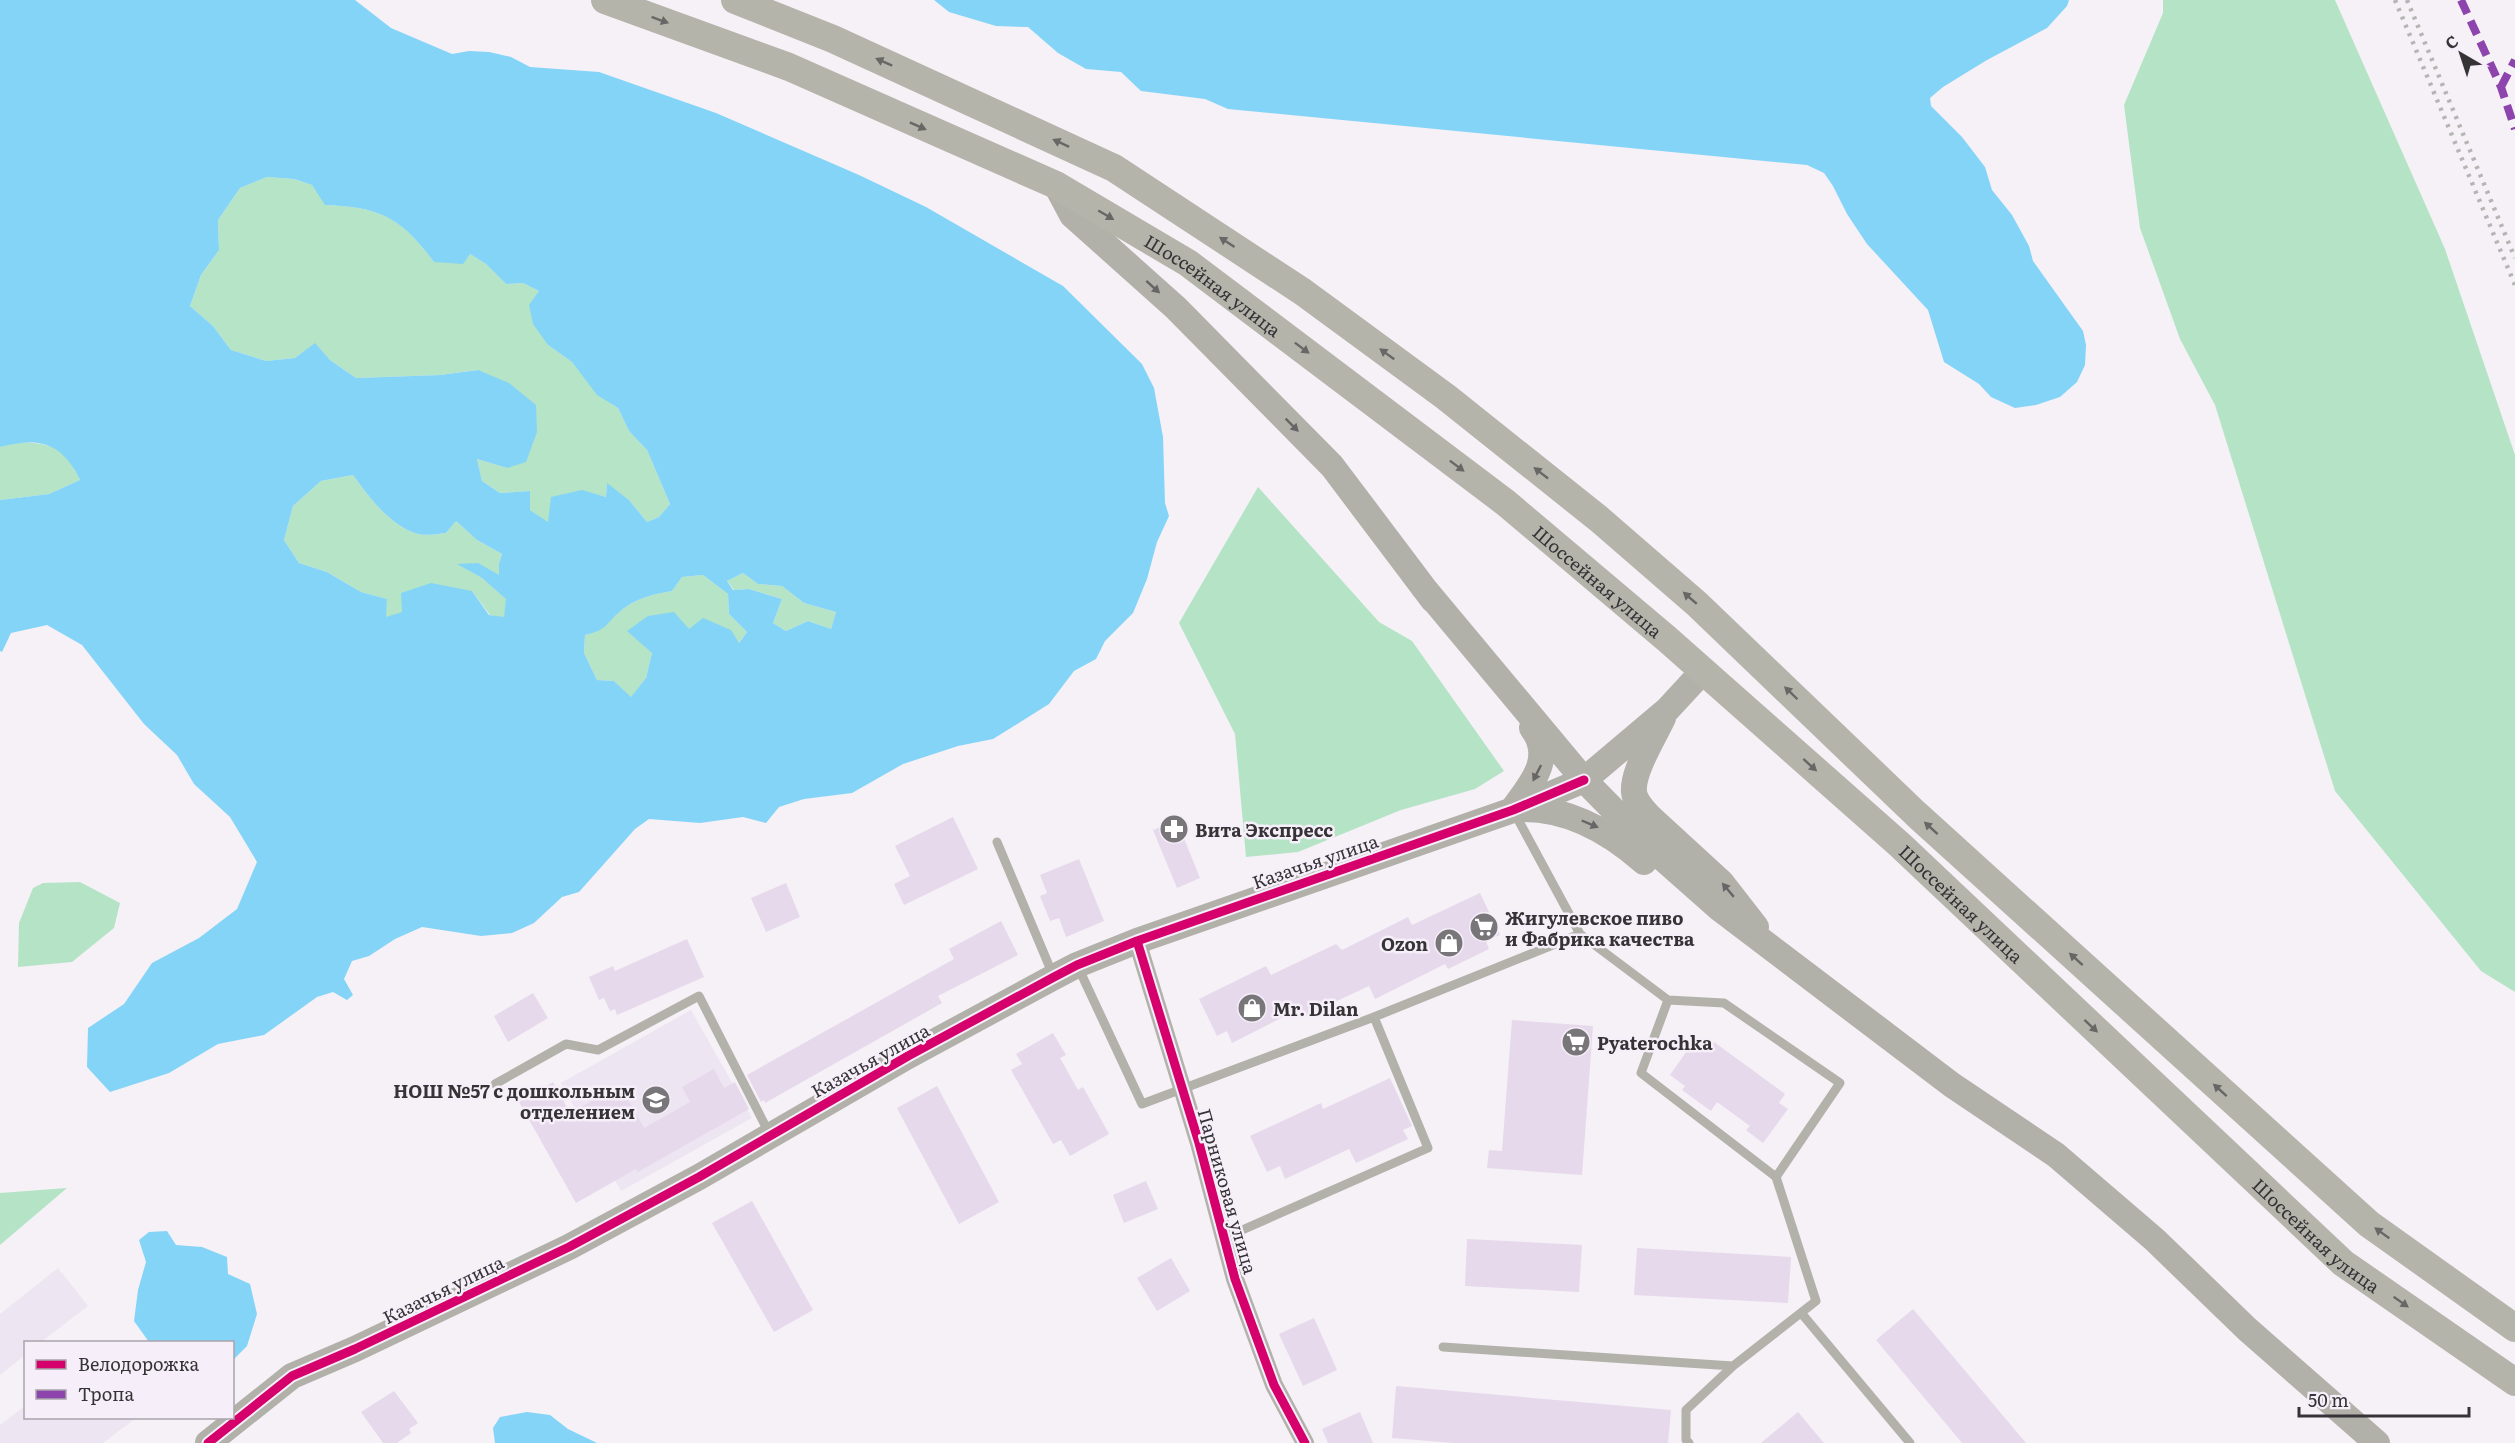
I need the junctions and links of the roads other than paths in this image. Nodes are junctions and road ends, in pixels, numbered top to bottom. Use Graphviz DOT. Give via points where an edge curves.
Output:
graph roads {
  1 [pos="605,0"];
  2 [pos="735,0"];
  3 [pos="1056,185"];
  4 [pos="1423,587"];
  5 [pos="1733,638"];
  6 [pos="1703,671"];
  7 [pos="1667,710"];
  8 [pos="1584,780"];
  9 [pos="1513,810"];
  10 [pos="997,842"];
  11 [pos="1705,896"];
  12 [pos="1580,934"];
  13 [pos="1137,941"];
  14 [pos="1777,953"];
  15 [pos="1077,965"];
  16 [pos="1054,977"];
  17 [pos="1668,1000"];
  18 [pos="1374,1017"];
  19 [pos="495,1084"];
  20 [pos="1182,1089"];
  21 [pos="770,1135"];
  22 [pos="1776,1177"];
  23 [pos="1224,1238"];
  24 [pos="1802,1314"];
  25 [pos="2515,1328"];
  26 [pos="1443,1347"];
  27 [pos="1733,1366"];
  28 [pos="2515,1382"];
  29 [pos="208,1443"];
  30 [pos="1305,1443"];
  31 [pos="1689,1443"];
  32 [pos="1910,1443"];
  33 [pos="2377,1443"];
  1 -- 3 [label="main road, one-way" via="789,67"];
  5 -- 2 [label="main road, Шоссейная улица, one-way" via="1599,519 1446,397 1303,292 1114,168 833,39"];
  3 -- 4 [label="main road, Шоссейная улица, one-way" via="1072,215 1176,308 1332,466"];
  3 -- 6 [label="main road, Шоссейная улица, one-way" via="1188,263 1366,396 1506,502"];
  4 -- 8 [label="main road, Шоссейная улица"];
  4 -- 9 [label="main road, Шоссейная улица, one-way" via="1537,735 1542,747 1542,762 1536,776"];
  5 -- 6 [label="main road, Казачья улица"];
  25 -- 5 [label="main road, Шоссейная улица, one-way" via="2370,1224 1916,814"];
  6 -- 7 [label="main road, Казачья улица"];
  6 -- 28 [label="main road, Шоссейная улица, one-way" via="1900,845 2343,1263"];
  7 -- 8 [label="main road, Казачья улица"];
  14 -- 7 [label="main road, Шоссейная улица, one-way" via="1721,882 1638,804 1634,792 1637,774"];
  8 -- 9 [label="main road, Казачья улица"];
  8 -- 11 [label="main road, Шоссейная улица" via="1651,849"];
  9 -- 11 [label="main road, Казачья улица, one-way" via="1542,810 1597,826 1654,871"];
  9 -- 12 [label="lane"];
  9 -- 13 [label="main road, Казачья улица"];
  10 -- 16 [label="lane"];
  11 -- 14 [label="main road, Шоссейная улица"];
  12 -- 17 [label="lane"];
  12 -- 18 [label="lane"];
  13 -- 15 [label="main road, Казачья улица"];
  13 -- 20 [label="street, Парниковая улица"];
  14 -- 33 [label="main road, Шоссейная улица" via="1952,1085 2056,1155"];
  15 -- 16 [label="main road, Казачья улица"];
  15 -- 20 [label="lane" via="1142,1104"];
  16 -- 21 [label="main road, Казачья улица"];
  17 -- 22 [label="lane" via="1641,1073"];
  17 -- 22 [label="lane" via="1724,1003 1840,1083"];
  18 -- 20 [label="lane"];
  18 -- 23 [label="lane" via="1428,1148"];
  19 -- 21 [label="lane" via="566,1044 598,1050 699,996"];
  20 -- 23 [label="street, Парниковая улица"];
  21 -- 29 [label="main road, Казачья улица" via="569,1247 355,1350 292,1376"];
  22 -- 24 [label="lane" via="1816,1301"];
  23 -- 30 [label="street, Парниковая улица" via="1274,1385"];
  24 -- 27 [label="lane"];
  24 -- 32 [label="lane"];
  26 -- 27 [label="lane"];
  27 -- 31 [label="lane" via="1686,1410"];
}
